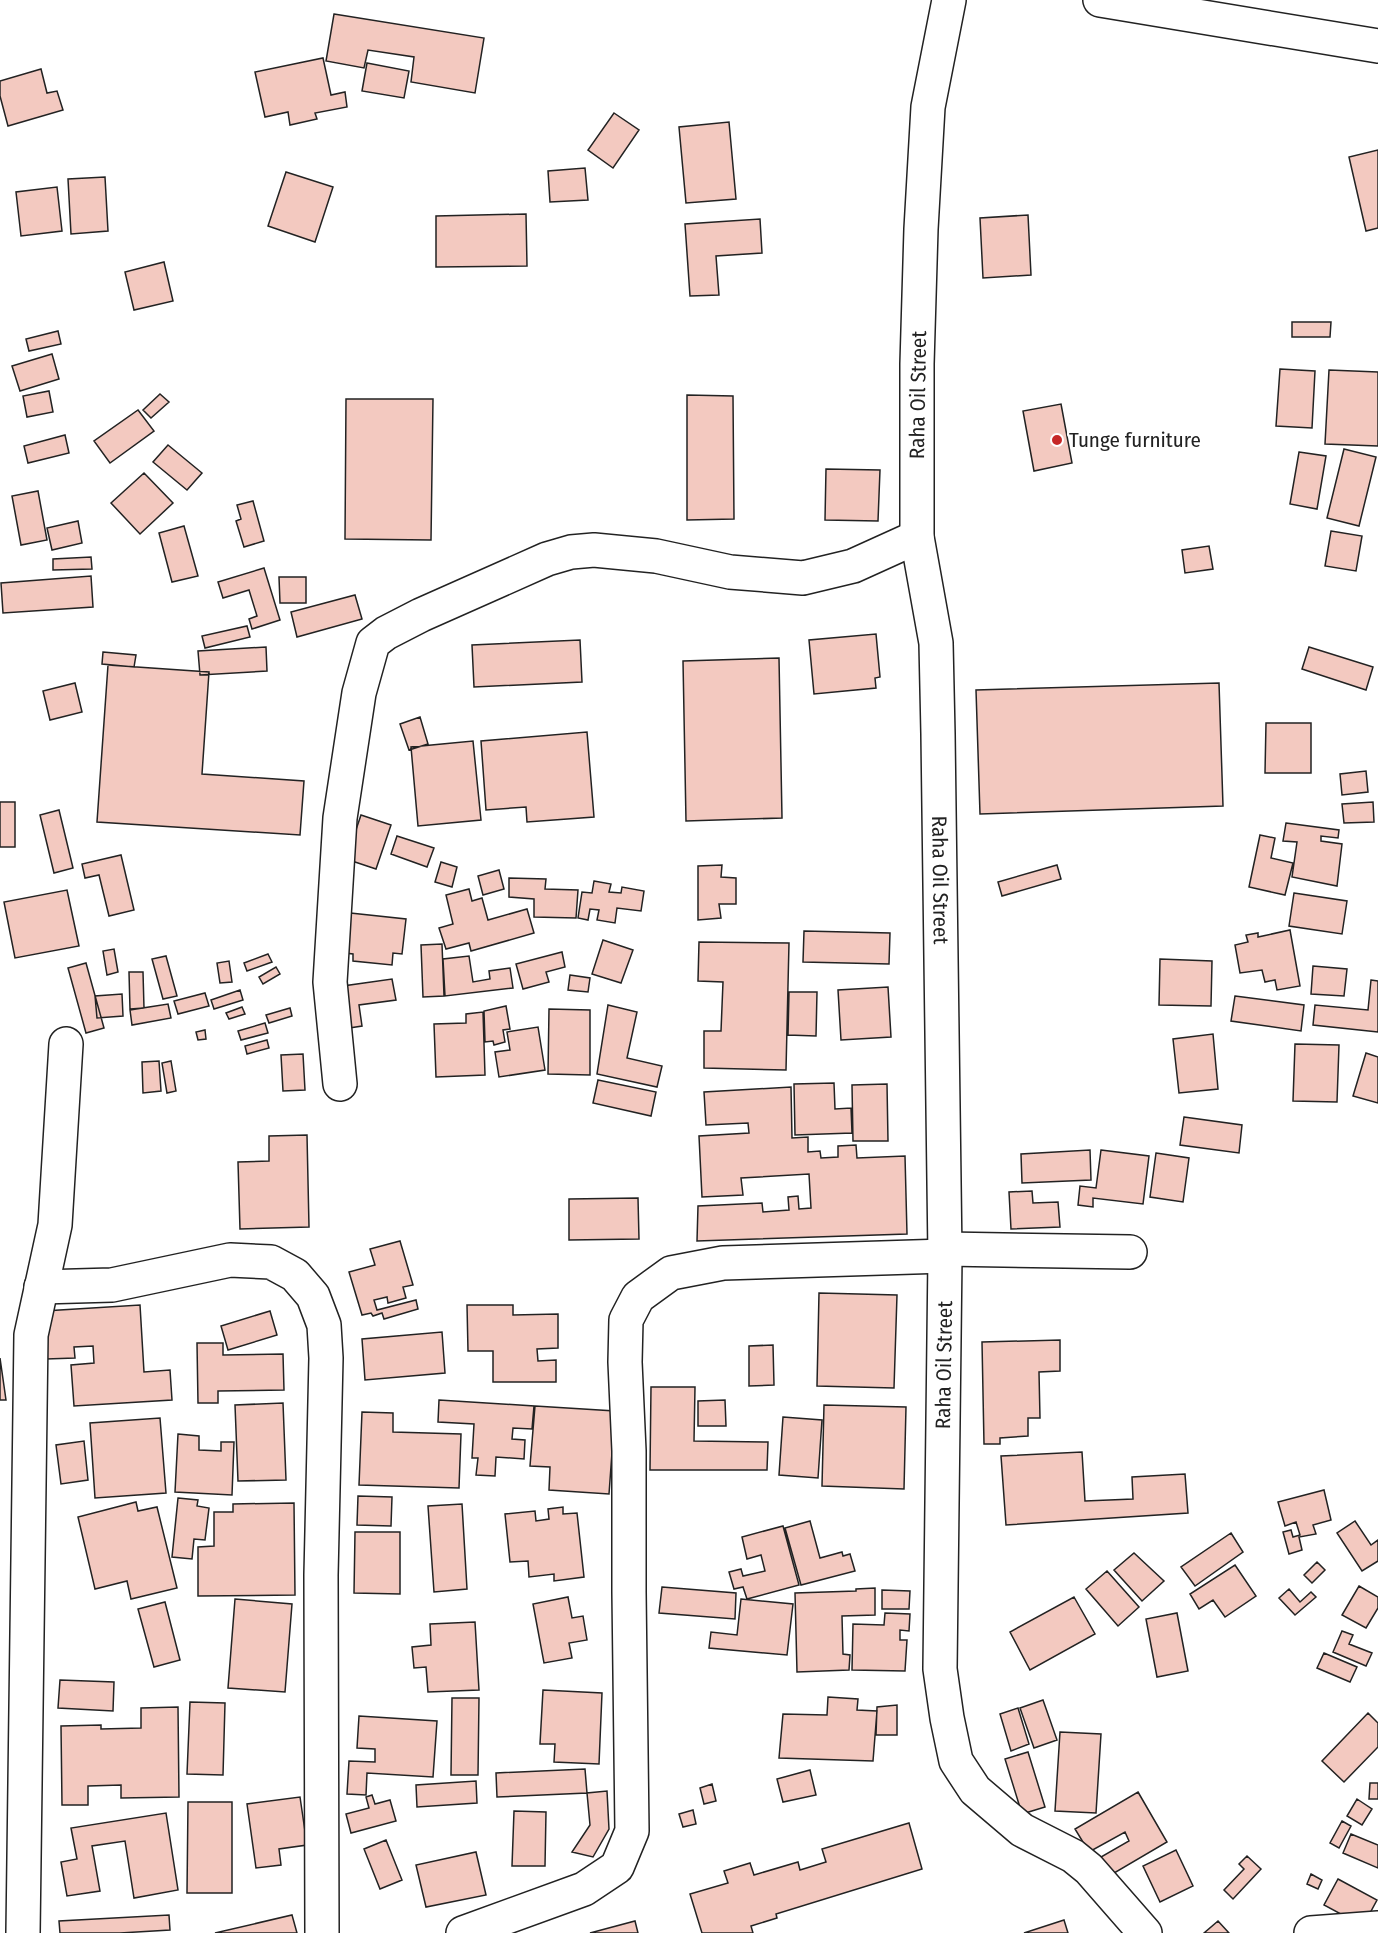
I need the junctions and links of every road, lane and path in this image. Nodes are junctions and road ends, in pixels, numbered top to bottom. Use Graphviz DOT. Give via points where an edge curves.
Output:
graph roads {
  1 [pos="949,0"];
  2 [pos="1100,0"];
  3 [pos="1378,46"];
  4 [pos="917,537"];
  5 [pos="66,1044"];
  6 [pos="340,1084"];
  7 [pos="945,1252"];
  8 [pos="1130,1252"];
  9 [pos="41,1287"];
  10 [pos="1378,1928"];
  11 [pos="23,1933"];
  12 [pos="322,1933"];
  13 [pos="463,1933"];
  14 [pos="1145,1933"];
  15 [pos="1311,1933"];
  1 -- 4 [label="main road, Raha Oil Street" via="928,107 917,364"];
  2 -- 3 [label="main road"];
  4 -- 6 [label="main road" via="853,566 803,578 730,572 656,556 594,550 572,552 421,615 373,643 359,693 340,818 330,982"];
  4 -- 7 [label="main road, Raha Oil Street" via="936,643"];
  5 -- 9 [label="main road" via="55,1225"];
  7 -- 8 [label="main road"];
  7 -- 13 [label="main road" via="723,1263 671,1273 638,1297 626,1320 632,1831 616,1867 584,1889"];
  7 -- 14 [label="main road, Raha Oil Street" via="940,1670 957,1761 975,1790 996,1810 1089,1869"];
  9 -- 11 [label="main road" via="32,1335"];
  9 -- 12 [label="main road" via="112,1285 230,1260 271,1263 295,1275 313,1296 324,1325 326,1358 321,1575"];
  10 -- 15 [label="main road"];
}
